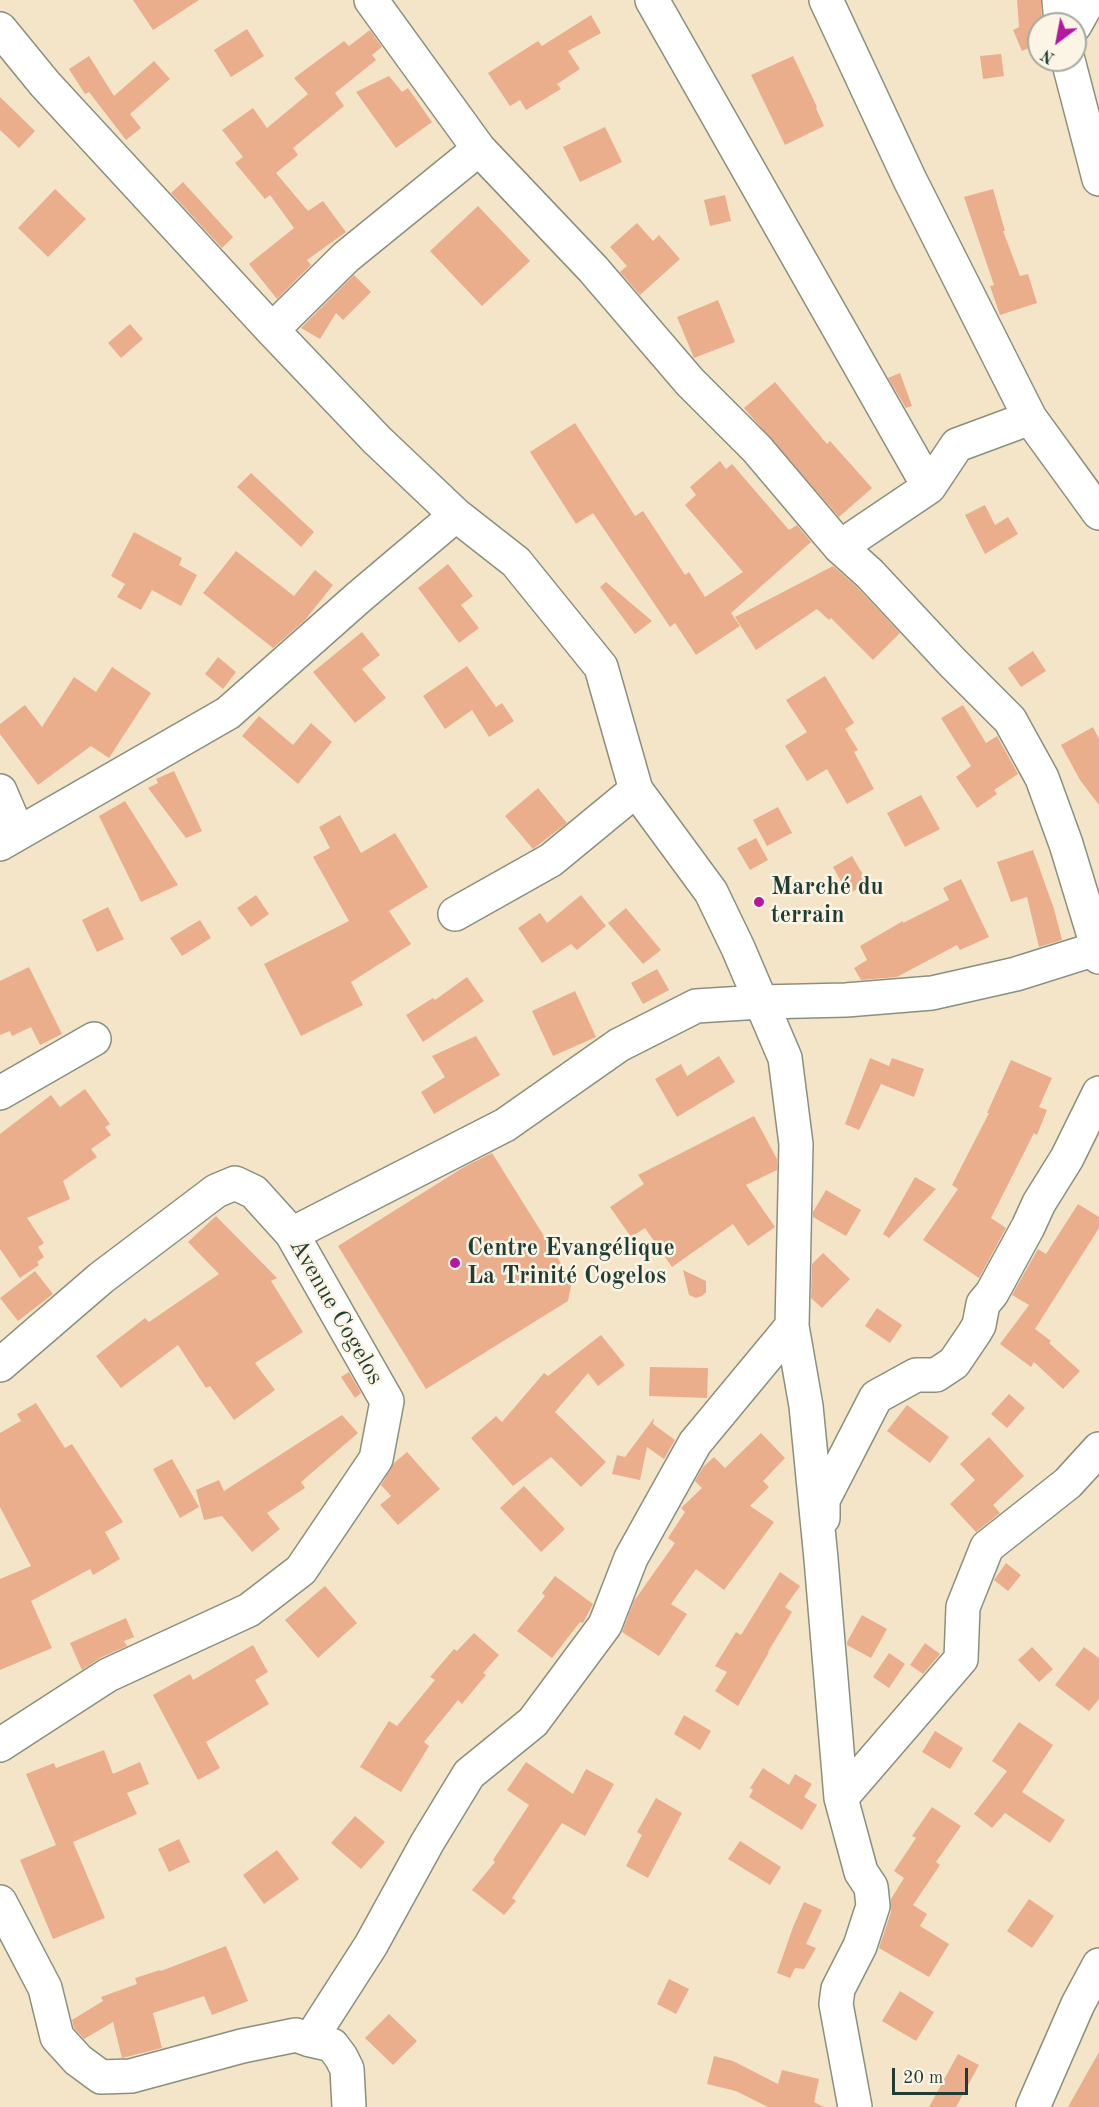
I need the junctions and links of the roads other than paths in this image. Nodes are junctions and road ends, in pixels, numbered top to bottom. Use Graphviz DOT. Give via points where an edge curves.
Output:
graph roads {
  1 [pos="371,0"];
  2 [pos="652,0"];
  3 [pos="826,0"];
  4 [pos="0,29"];
  5 [pos="1071,72"];
  6 [pos="479,149"];
  7 [pos="1099,179"];
  8 [pos="272,330"];
  9 [pos="1030,418"];
  10 [pos="929,487"];
  11 [pos="1099,513"];
  12 [pos="456,515"];
  13 [pos="840,547"];
  14 [pos="636,790"];
  15 [pos="0,791"];
  16 [pos="9,838"];
  17 [pos="455,914"];
  18 [pos="1099,948"];
  19 [pos="1099,957"];
  20 [pos="761,1002"];
  21 [pos="94,1040"];
  22 [pos="0,1093"];
  23 [pos="1099,1093"];
  24 [pos="292,1234"];
  25 [pos="792,1326"];
  26 [pos="0,1365"];
  27 [pos="1099,1449"];
  28 [pos="821,1559"];
  29 [pos="0,1745"];
  30 [pos="841,1798"];
  31 [pos="0,1902"];
  32 [pos="1099,1965"];
  33 [pos="310,2040"];
  34 [pos="349,2107"];
  35 [pos="855,2107"];
  36 [pos="1033,2107"];
  1 -- 6 [label="street"];
  2 -- 10 [label="street"];
  3 -- 9 [label="street" via="910,180"];
  4 -- 8 [label="street" via="45,84"];
  5 -- 7 [label="street"];
  6 -- 8 [label="street" via="346,257"];
  6 -- 13 [label="street" via="593,269 690,382 757,449"];
  8 -- 12 [label="street" via="377,441"];
  9 -- 10 [label="street" via="957,445"];
  9 -- 11 [label="street"];
  10 -- 13 [label="street"];
  12 -- 14 [label="street" via="516,562 601,667"];
  12 -- 16 [label="street" via="228,713"];
  13 -- 18 [label="street" via="1010,720 1042,778"];
  14 -- 17 [label="street" via="551,860"];
  14 -- 20 [label="street" via="711,892"];
  15 -- 16 [label="street"];
  18 -- 19 [label="street"];
  18 -- 20 [label="street" via="1016,974 932,993"];
  20 -- 24 [label="street" via="696,1006 619,1045 505,1125"];
  20 -- 25 [label="street" via="785,1058 796,1144"];
  21 -- 22 [label="street"];
  23 -- 28 [label="street" via="1067,1158 992,1293 982,1304 979,1325 954,1363 936,1375 916,1375 876,1397 823,1500"];
  24 -- 26 [label="street, Avenue Cogelos" via="254,1192 236,1183 216,1191 101,1278"];
  24 -- 29 [label="street, Avenue Cogelos" via="387,1401 376,1459 301,1570 249,1610 108,1676"];
  25 -- 28 [label="street" via="806,1406"];
  25 -- 33 [label="street" via="695,1443 630,1558 605,1625 533,1722 469,1774 371,1945"];
  27 -- 30 [label="street" via="1068,1483 987,1546 963,1607 962,1659"];
  28 -- 30 [label="street"];
  30 -- 35 [label="street" via="861,1872 871,1887 873,1906 860,1946 838,1989 836,2004"];
  31 -- 33 [label="street" via="45,1988 57,2037 101,2077 131,2076 284,2036"];
  32 -- 36 [label="street"];
  33 -- 34 [label="street" via="332,2045 341,2057 347,2069"];
}
